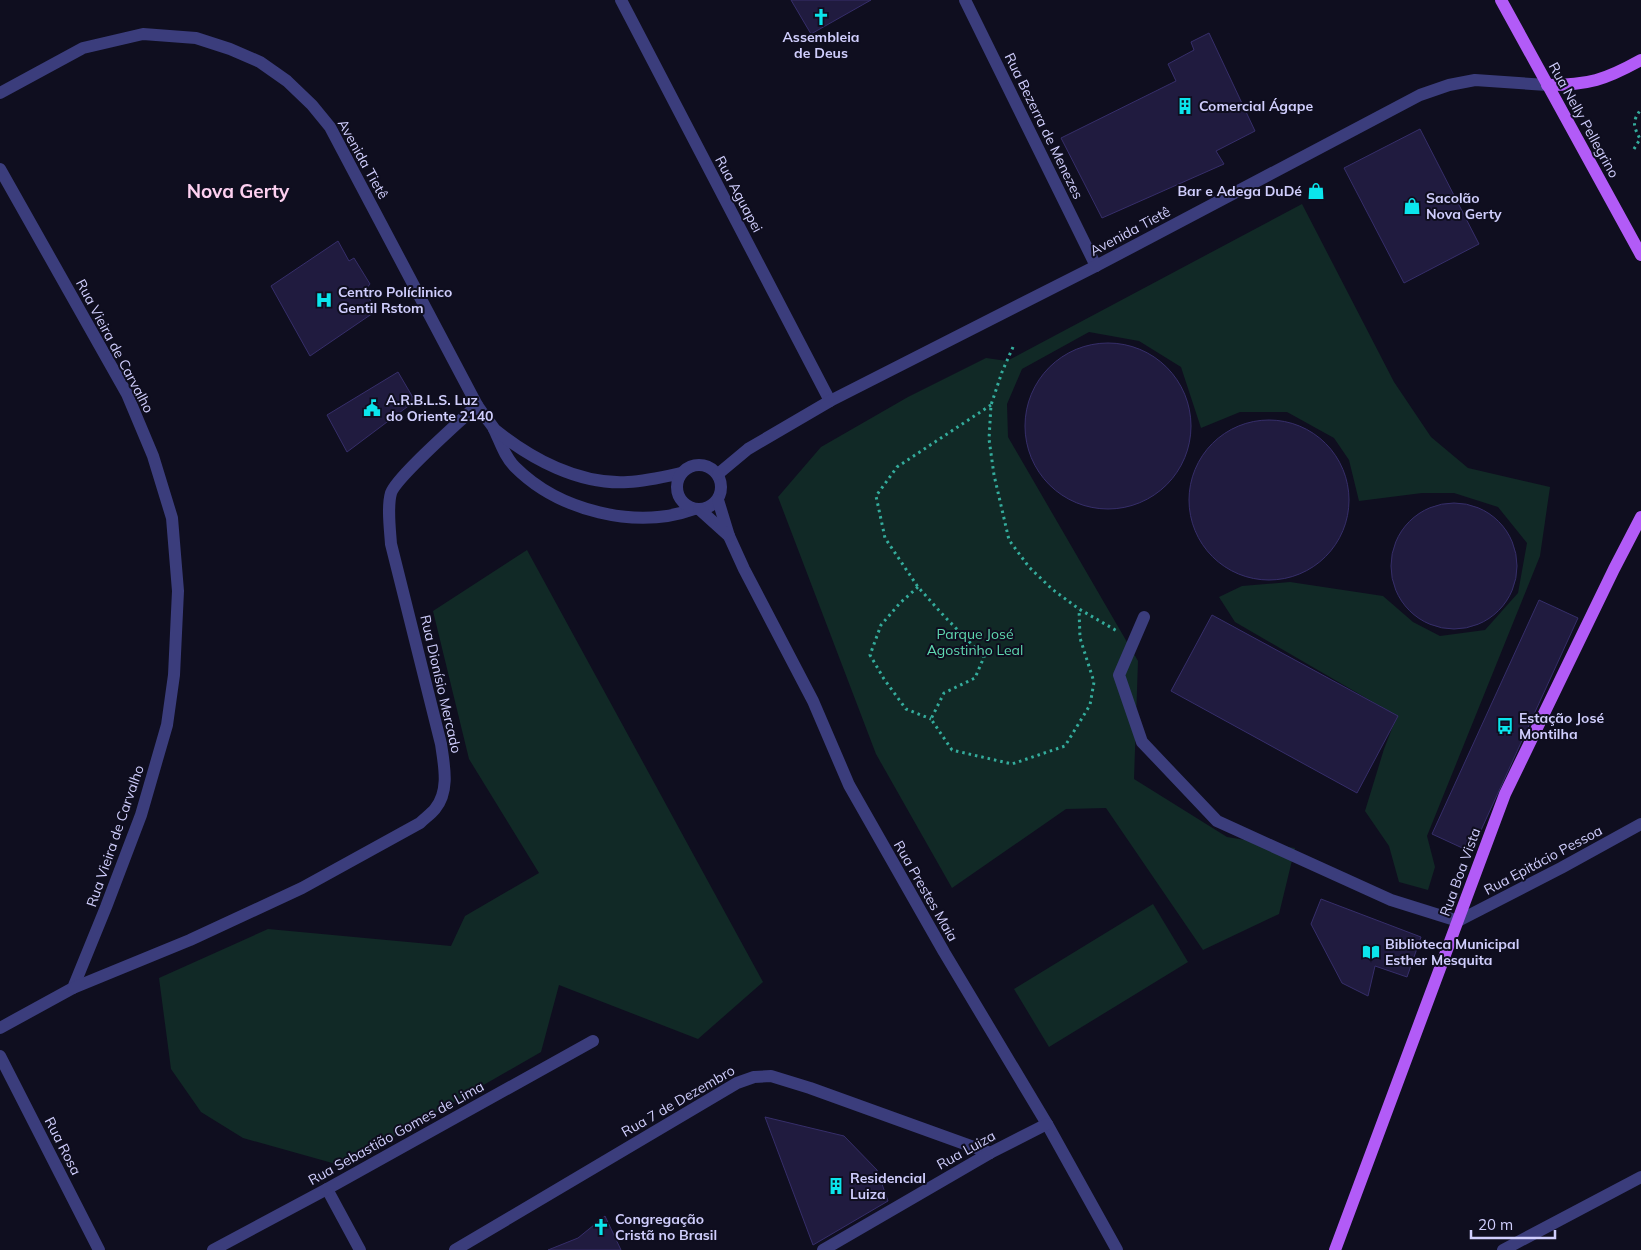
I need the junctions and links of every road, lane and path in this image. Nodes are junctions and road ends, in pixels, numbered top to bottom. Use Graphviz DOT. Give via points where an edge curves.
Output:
graph roads {
  1 [pos="621,0"];
  2 [pos="965,0"];
  3 [pos="1501,0"];
  4 [pos="1641,60"];
  5 [pos="1547,85"];
  6 [pos="0,93"];
  7 [pos="1641,109"];
  8 [pos="1634,149"];
  9 [pos="0,168"];
  10 [pos="1641,255"];
  11 [pos="1096,266"];
  12 [pos="1013,347"];
  13 [pos="830,401"];
  14 [pos="477,405"];
  15 [pos="991,405"];
  16 [pos="492,427"];
  17 [pos="741,454"];
  18 [pos="704,464"];
  19 [pos="681,473"];
  20 [pos="718,474"];
  21 [pos="718,500"];
  22 [pos="696,509"];
  23 [pos="1641,517"];
  24 [pos="729,536"];
  25 [pos="918,586"];
  26 [pos="1079,609"];
  27 [pos="1144,617"];
  28 [pos="1134,639"];
  29 [pos="931,719"];
  30 [pos="1641,824"];
  31 [pos="1458,921"];
  32 [pos="73,988"];
  33 [pos="0,1028"];
  34 [pos="593,1041"];
  35 [pos="0,1056"];
  36 [pos="1047,1124"];
  37 [pos="990,1153"];
  38 [pos="1641,1177"];
  39 [pos="327,1189"];
  40 [pos="98,1250"];
  41 [pos="213,1250"];
  42 [pos="360,1250"];
  43 [pos="455,1250"];
  44 [pos="824,1250"];
  45 [pos="1117,1250"];
  46 [pos="1335,1250"];
  47 [pos="1503,1250"];
  1 -- 13 [label="street, Rua Aguapei"];
  2 -- 11 [label="street, Rua Bezerra de Menezes"];
  3 -- 5 [label="main road, Rua Nelly Pellegrino"];
  4 -- 5 [label="main road" via="1592,82"];
  5 -- 10 [label="main road, Rua Nelly Pellegrino"];
  5 -- 11 [label="street, Avenida Tietê" via="1475,80 1420,95"];
  6 -- 14 [label="street, Avenida Tietê" via="83,48 143,34 196,38 260,62 287,80 330,128"];
  7 -- 8 [label="path" via="1634,124 1640,139"];
  9 -- 32 [label="street, Rua Vieira de Carvalho" via="127,394 153,456 172,518 178,591 168,725 141,815"];
  11 -- 13 [label="street, Avenida Tietê"];
  12 -- 15 [label="path"];
  13 -- 17 [label="street, Avenida Tietê"];
  14 -- 16 [label="street, Avenida Tietê"];
  14 -- 32 [label="street, Rua Dionísio Mercado" via="403,476 391,493 391,544 445,769 443,794 436,808 420,823 302,888 190,940"];
  15 -- 25 [label="path" via="897,467 876,496 885,538"];
  15 -- 26 [label="path" via="989,439 1009,540 1029,567"];
  16 -- 19 [label="street, Avenida Tietê" via="540,461 575,475 627,483"];
  16 -- 22 [label="street, Avenida Tietê" via="515,467 552,495 578,506 632,518 672,516"];
  17 -- 18 [label="street, Avenida Tietê"];
  17 -- 20 [label="street, Avenida Tietê"];
  18 -- 19 [label="street" via="688,467"];
  18 -- 20 [label="street"];
  19 -- 22 [label="street" via="677,490 680,498"];
  20 -- 21 [label="street" via="722,491"];
  21 -- 22 [label="street" via="706,508"];
  21 -- 24 [label="street, Rua Prestes Maia"];
  22 -- 24 [label="street, Rua Prestes Maia"];
  23 -- 31 [label="main road, Rua Boa Vista" via="1505,794"];
  24 -- 36 [label="street, Rua Prestes Maia" via="813,700 849,785"];
  25 -- 29 [label="path" via="881,625 870,655 906,709"];
  25 -- 29 [label="path" via="984,657 975,678 944,693"];
  26 -- 28 [label="path"];
  26 -- 29 [label="path" via="1080,638 1094,682 1090,705 1065,746 1012,764 952,750"];
  27 -- 28 [label="street"];
  28 -- 31 [label="street" via="1120,675 1142,742 1217,821 1391,900"];
  30 -- 31 [label="street, Rua Epitácio Pessoa"];
  31 -- 46 [label="main road, Rua Boa Vista"];
  32 -- 33 [label="street"];
  34 -- 39 [label="street, Rua Sebastião Gomes de Lima"];
  35 -- 40 [label="street, Rua Rosa"];
  36 -- 37 [label="street, Rua Luiza"];
  36 -- 45 [label="street, Rua Prestes Maia"];
  37 -- 43 [label="street, Rua 7 de Dezembro" via="810,1088 771,1076 754,1076 728,1088"];
  37 -- 44 [label="street, Rua Luiza"];
  38 -- 47 [label="street"];
  39 -- 41 [label="street, Rua Sebastião Gomes de Lima"];
  39 -- 42 [label="street"];
}
